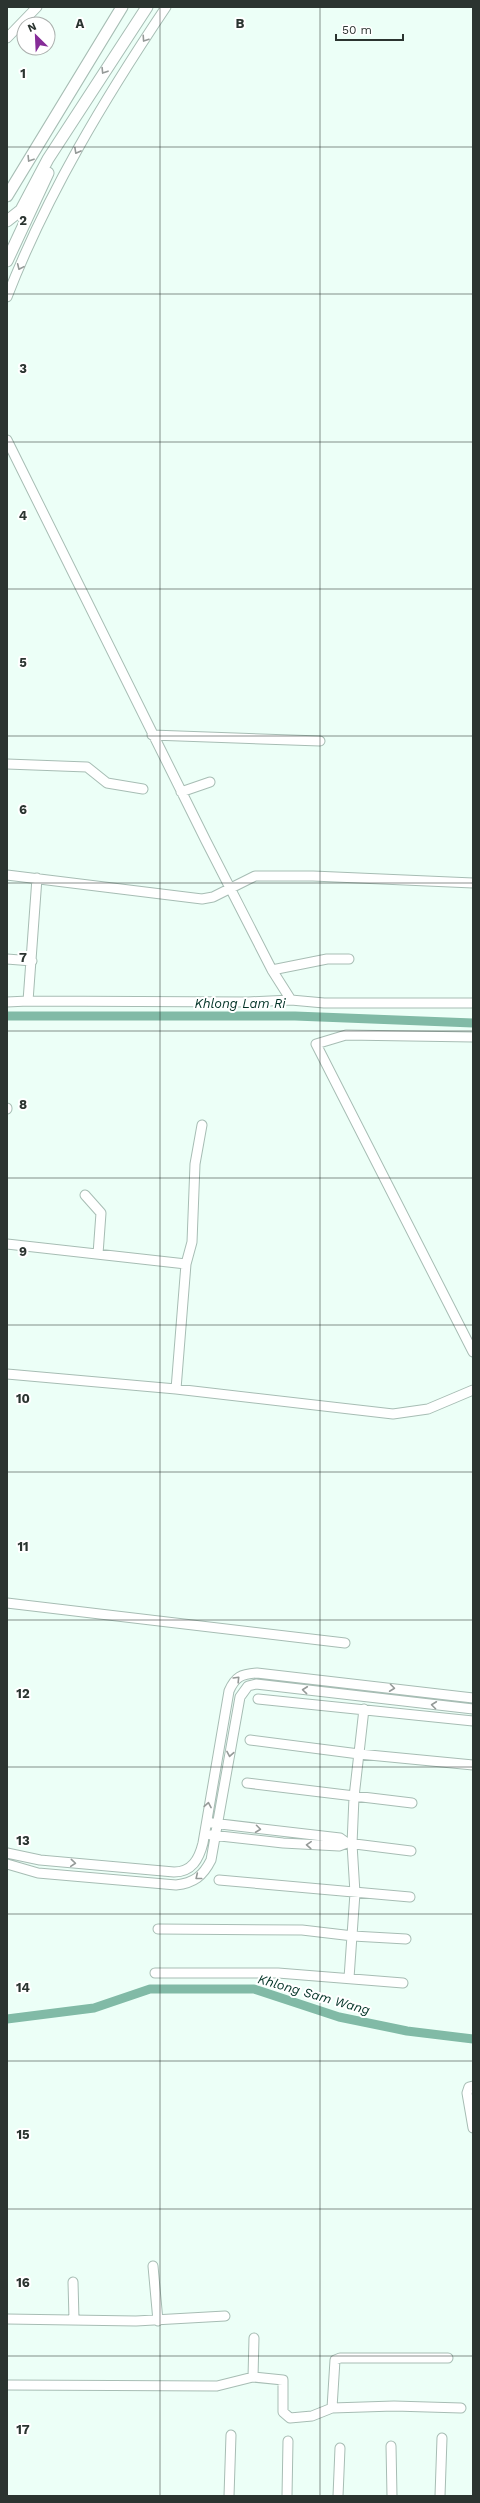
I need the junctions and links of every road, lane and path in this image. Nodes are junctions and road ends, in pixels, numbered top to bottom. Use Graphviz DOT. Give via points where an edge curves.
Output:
graph roads {
  1 [pos="37,7"];
  2 [pos="122,7"];
  3 [pos="147,7"];
  4 [pos="166,7"];
  5 [pos="7,38"];
  6 [pos="69,129"];
  7 [pos="7,196"];
  8 [pos="7,221"];
  9 [pos="7,261"];
  10 [pos="7,297"];
  11 [pos="7,440"];
  12 [pos="152,735"];
  13 [pos="320,741"];
  14 [pos="7,764"];
  15 [pos="210,782"];
  16 [pos="143,789"];
  17 [pos="188,790"];
  18 [pos="7,875"];
  19 [pos="37,878"];
  20 [pos="473,883"];
  21 [pos="232,887"];
  22 [pos="7,959"];
  23 [pos="349,959"];
  24 [pos="32,961"];
  25 [pos="272,970"];
  26 [pos="291,1000"];
  27 [pos="7,1002"];
  28 [pos="28,1002"];
  29 [pos="473,1003"];
  30 [pos="473,1037"];
  31 [pos="202,1125"];
  32 [pos="85,1195"];
  33 [pos="7,1244"];
  34 [pos="98,1254"];
  35 [pos="186,1264"];
  36 [pos="472,1348"];
  37 [pos="7,1374"];
  38 [pos="176,1389"];
  39 [pos="473,1390"];
  40 [pos="7,1603"];
  41 [pos="344,1644"];
  42 [pos="365,1685"];
  43 [pos="363,1696"];
  44 [pos="473,1698"];
  45 [pos="258,1699"];
  46 [pos="364,1709"];
  47 [pos="473,1709"];
  48 [pos="473,1721"];
  49 [pos="250,1740"];
  50 [pos="359,1754"];
  51 [pos="473,1765"];
  52 [pos="247,1783"];
  53 [pos="354,1796"];
  54 [pos="412,1803"];
  55 [pos="205,1822"];
  56 [pos="218,1824"];
  57 [pos="205,1834"];
  58 [pos="216,1836"];
  59 [pos="350,1844"];
  60 [pos="411,1851"];
  61 [pos="7,1853"];
  62 [pos="55,1862"];
  63 [pos="7,1864"];
  64 [pos="54,1875"];
  65 [pos="219,1880"];
  66 [pos="355,1893"];
  67 [pos="410,1897"];
  68 [pos="158,1930"];
  69 [pos="353,1936"];
  70 [pos="406,1939"];
  71 [pos="155,1973"];
  72 [pos="348,1978"];
  73 [pos="403,1983"];
  74 [pos="473,2086"];
  75 [pos="473,2128"];
  76 [pos="152,2266"];
  77 [pos="74,2282"];
  78 [pos="225,2316"];
  79 [pos="7,2319"];
  80 [pos="74,2319"];
  81 [pos="158,2321"];
  82 [pos="254,2338"];
  83 [pos="448,2358"];
  84 [pos="253,2377"];
  85 [pos="7,2385"];
  86 [pos="332,2408"];
  87 [pos="461,2408"];
  88 [pos="231,2435"];
  89 [pos="442,2438"];
  90 [pos="288,2441"];
  91 [pos="391,2446"];
  92 [pos="340,2448"];
  93 [pos="229,2496"];
  94 [pos="287,2496"];
  95 [pos="338,2496"];
  96 [pos="392,2496"];
  97 [pos="440,2496"];
  1 -- 5 [label="street"];
  2 -- 7 [label="main road, one-way"];
  3 -- 6 [label="main road, one-way"];
  4 -- 10 [label="street, one-way" via="78,148"];
  6 -- 8 [label="main road" via="42,170 21,210"];
  6 -- 9 [label="main road"];
  11 -- 12 [label="street"];
  12 -- 13 [label="street"];
  12 -- 17 [label="street"];
  14 -- 16 [label="street" via="87,767 107,784"];
  15 -- 17 [label="street"];
  17 -- 21 [label="street"];
  18 -- 19 [label="street"];
  19 -- 21 [label="street" via="202,899 214,897"];
  19 -- 24 [label="street"];
  20 -- 21 [label="street" via="267,875 247,879"];
  21 -- 25 [label="street"];
  22 -- 24 [label="street"];
  23 -- 25 [label="street" via="327,959"];
  24 -- 28 [label="street"];
  25 -- 26 [label="street"];
  26 -- 28 [label="street"];
  26 -- 29 [label="street" via="324,1003"];
  27 -- 28 [label="street"];
  30 -- 36 [label="street" via="346,1035 316,1044"];
  31 -- 35 [label="street" via="195,1164 192,1242"];
  32 -- 34 [label="street" via="100,1213"];
  33 -- 34 [label="street"];
  34 -- 35 [label="street"];
  35 -- 38 [label="street"];
  37 -- 38 [label="street"];
  38 -- 39 [label="street" via="393,1414 428,1409"];
  40 -- 41 [label="street"];
  42 -- 43 [label="street"];
  42 -- 44 [label="street, one-way"];
  55 -- 42 [label="street, one-way" via="229,1691 234,1681 242,1674 257,1673"];
  47 -- 43 [label="street, one-way"];
  43 -- 56 [label="street, one-way" via="256,1684 243,1690"];
  45 -- 46 [label="street"];
  46 -- 48 [label="street"];
  46 -- 50 [label="street"];
  49 -- 50 [label="street"];
  50 -- 51 [label="street"];
  50 -- 53 [label="street"];
  52 -- 53 [label="street"];
  53 -- 54 [label="street"];
  53 -- 59 [label="street"];
  55 -- 56 [label="street"];
  55 -- 57 [label="street"];
  56 -- 58 [label="street"];
  56 -- 59 [label="street, one-way" via="340,1838"];
  57 -- 58 [label="street"];
  62 -- 57 [label="street, one-way" via="182,1872 195,1862 200,1854"];
  59 -- 58 [label="street, one-way" via="339,1846 283,1843"];
  58 -- 64 [label="street, one-way" via="211,1860 205,1871 197,1880 188,1884"];
  59 -- 60 [label="street"];
  59 -- 66 [label="street"];
  61 -- 62 [label="street"];
  62 -- 64 [label="street"];
  63 -- 64 [label="street"];
  65 -- 66 [label="street"];
  66 -- 67 [label="street"];
  66 -- 69 [label="street"];
  68 -- 69 [label="street" via="302,1930"];
  69 -- 70 [label="street"];
  69 -- 72 [label="street"];
  71 -- 72 [label="street" via="278,1973"];
  72 -- 73 [label="street"];
  74 -- 75 [label="street" via="469,2087 467,2093"];
  76 -- 81 [label="street"];
  77 -- 80 [label="street"];
  78 -- 81 [label="street"];
  79 -- 80 [label="street"];
  80 -- 81 [label="street"];
  82 -- 84 [label="street"];
  83 -- 86 [label="street" via="335,2360"];
  84 -- 85 [label="street" via="217,2386"];
  84 -- 86 [label="street" via="284,2382 283,2412 288,2417 312,2416"];
  86 -- 87 [label="street"];
  88 -- 93 [label="street"];
  89 -- 97 [label="street"];
  90 -- 94 [label="street"];
  91 -- 96 [label="street"];
  92 -- 95 [label="street"];
}
